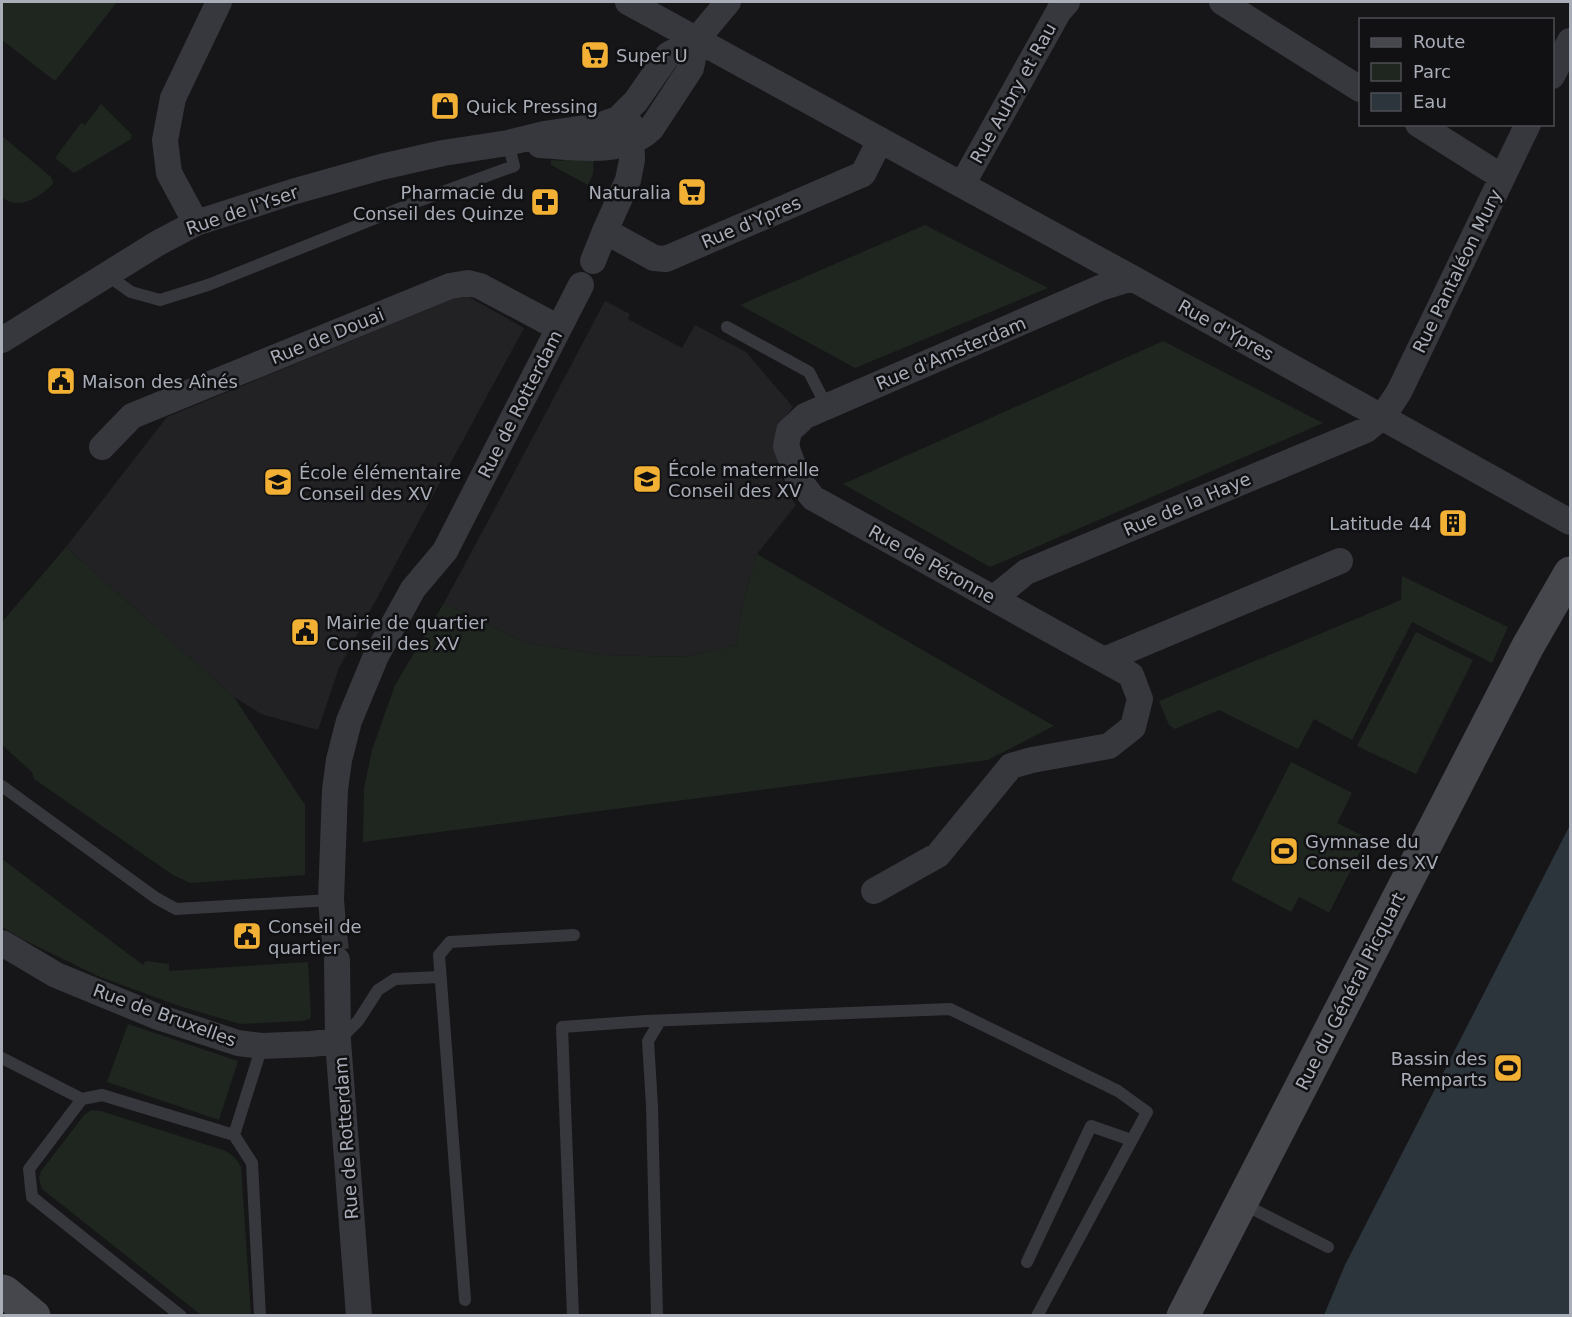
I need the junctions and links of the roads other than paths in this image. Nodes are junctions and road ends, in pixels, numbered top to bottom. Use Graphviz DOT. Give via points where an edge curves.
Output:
graph roads {
  1 [pos="219,2"];
  2 [pos="628,2"];
  3 [pos="728,2"];
  4 [pos="1067,2"];
  5 [pos="1222,2"];
  6 [pos="697,39"];
  7 [pos="1570,41"];
  8 [pos="1554,72"];
  9 [pos="1359,88"];
  10 [pos="636,101"];
  11 [pos="1421,126"];
  12 [pos="1527,126"];
  13 [pos="880,140"];
  14 [pos="632,141"];
  15 [pos="508,143"];
  16 [pos="1502,177"];
  17 [pos="962,185"];
  18 [pos="196,223"];
  19 [pos="605,231"];
  20 [pos="593,261"];
  21 [pos="107,275"];
  22 [pos="1132,278"];
  23 [pos="580,285"];
  24 [pos="727,327"];
  25 [pos="559,328"];
  26 [pos="4,335"];
  27 [pos="827,406"];
  28 [pos="1383,416"];
  29 [pos="786,446"];
  30 [pos="102,447"];
  31 [pos="1570,522"];
  32 [pos="1340,561"];
  33 [pos="1570,573"];
  34 [pos="994,598"];
  35 [pos="1104,660"];
  36 [pos="2,786"];
  37 [pos="874,891"];
  38 [pos="332,912"];
  39 [pos="574,935"];
  40 [pos="2,943"];
  41 [pos="337,960"];
  42 [pos="440,977"];
  43 [pos="660,1021"];
  44 [pos="339,1041"];
  45 [pos="262,1046"];
  46 [pos="2,1058"];
  47 [pos="82,1099"];
  48 [pos="234,1136"];
  49 [pos="1131,1140"];
  50 [pos="1240,1202"];
  51 [pos="1328,1247"];
  52 [pos="1027,1263"];
  53 [pos="2,1291"];
  54 [pos="465,1300"];
  55 [pos="34,1316"];
  56 [pos="181,1316"];
  57 [pos="260,1316"];
  58 [pos="359,1316"];
  59 [pos="573,1316"];
  60 [pos="657,1316"];
  61 [pos="1037,1316"];
  62 [pos="1183,1316"];
  1 -- 18 [label="street" via="173,98 165,141 169,173"];
  2 -- 6 [label="street, Rue d'Ypres"];
  3 -- 6 [label="street"];
  4 -- 17 [label="street, Rue Aubry et Rau"];
  5 -- 9 [label="street"];
  6 -- 10 [label="street, Rue de l'Yser" via="668,55"];
  6 -- 13 [label="street, Rue d'Ypres"];
  6 -- 14 [label="street, Rue de l'Yser" via="691,68 651,129"];
  7 -- 8 [label="street"];
  10 -- 14 [label="street, Rue de l'Yser"];
  10 -- 15 [label="street, Rue de l'Yser" via="618,119 598,126"];
  11 -- 16 [label="street"];
  12 -- 16 [label="street, Rue Pantaléon Mury"];
  13 -- 17 [label="street, Rue d'Ypres"];
  13 -- 19 [label="street, Rue d'Ypres" via="863,174 666,259 654,258"];
  14 -- 15 [label="street, Rue de l'Yser" via="602,148"];
  14 -- 19 [label="street" via="628,180"];
  15 -- 18 [label="street, Rue de l'Yser" via="381,167"];
  15 -- 21 [label="lane" via="514,166 208,285 160,300 131,292"];
  16 -- 28 [label="street, Rue Pantaléon Mury" via="1399,392"];
  17 -- 22 [label="street, Rue d'Ypres"];
  18 -- 21 [label="street, Rue de l'Yser"];
  19 -- 20 [label="street"];
  21 -- 26 [label="street, Rue de l'Yser"];
  22 -- 27 [label="street, Rue d'Amsterdam" via="1100,288"];
  22 -- 28 [label="street, Rue d'Ypres"];
  23 -- 25 [label="street, Rue de Rotterdam"];
  24 -- 27 [label="lane" via="809,372"];
  25 -- 30 [label="street, Rue de Douai" via="480,286 450,286 132,416"];
  25 -- 38 [label="street, Rue de Rotterdam" via="445,551 413,589 376,656 349,721 335,790"];
  27 -- 29 [label="street, Rue d'Amsterdam" via="805,416 789,431"];
  28 -- 31 [label="street, Rue d'Ypres"];
  28 -- 34 [label="street, Rue de la Haye" via="1365,430 1026,572"];
  29 -- 34 [label="street, Rue de Péronne" via="798,479 813,498"];
  32 -- 35 [label="street"];
  33 -- 50 [label="main road, Rue du Général Picquart" via="1533,637"];
  34 -- 35 [label="street, Rue de Péronne"];
  35 -- 37 [label="street, Rue de Péronne" via="1131,675 1140,699 1133,727 1109,747 1011,765 938,855"];
  36 -- 38 [label="lane" via="176,909"];
  39 -- 42 [label="lane" via="450,942 438,955"];
  40 -- 45 [label="street, Rue de Bruxelles" via="56,975 158,1017 238,1043"];
  41 -- 44 [label="street, Rue de Rotterdam"];
  42 -- 44 [label="lane" via="395,979 378,990"];
  42 -- 54 [label="lane"];
  43 -- 49 [label="lane" via="950,1009 1118,1091 1146,1112"];
  43 -- 59 [label="lane" via="562,1027"];
  43 -- 60 [label="lane" via="648,1041"];
  44 -- 45 [label="street, Rue de Bruxelles"];
  44 -- 58 [label="street, Rue de Rotterdam"];
  45 -- 48 [label="lane"];
  46 -- 47 [label="lane"];
  47 -- 48 [label="lane" via="102,1095"];
  47 -- 56 [label="lane" via="29,1169 32,1197"];
  48 -- 57 [label="lane" via="252,1163"];
  49 -- 52 [label="lane" via="1091,1126"];
  49 -- 61 [label="lane"];
  50 -- 51 [label="lane"];
  50 -- 62 [label="main road, Rue du Général Picquart"];
  53 -- 55 [label="main road"];
}
